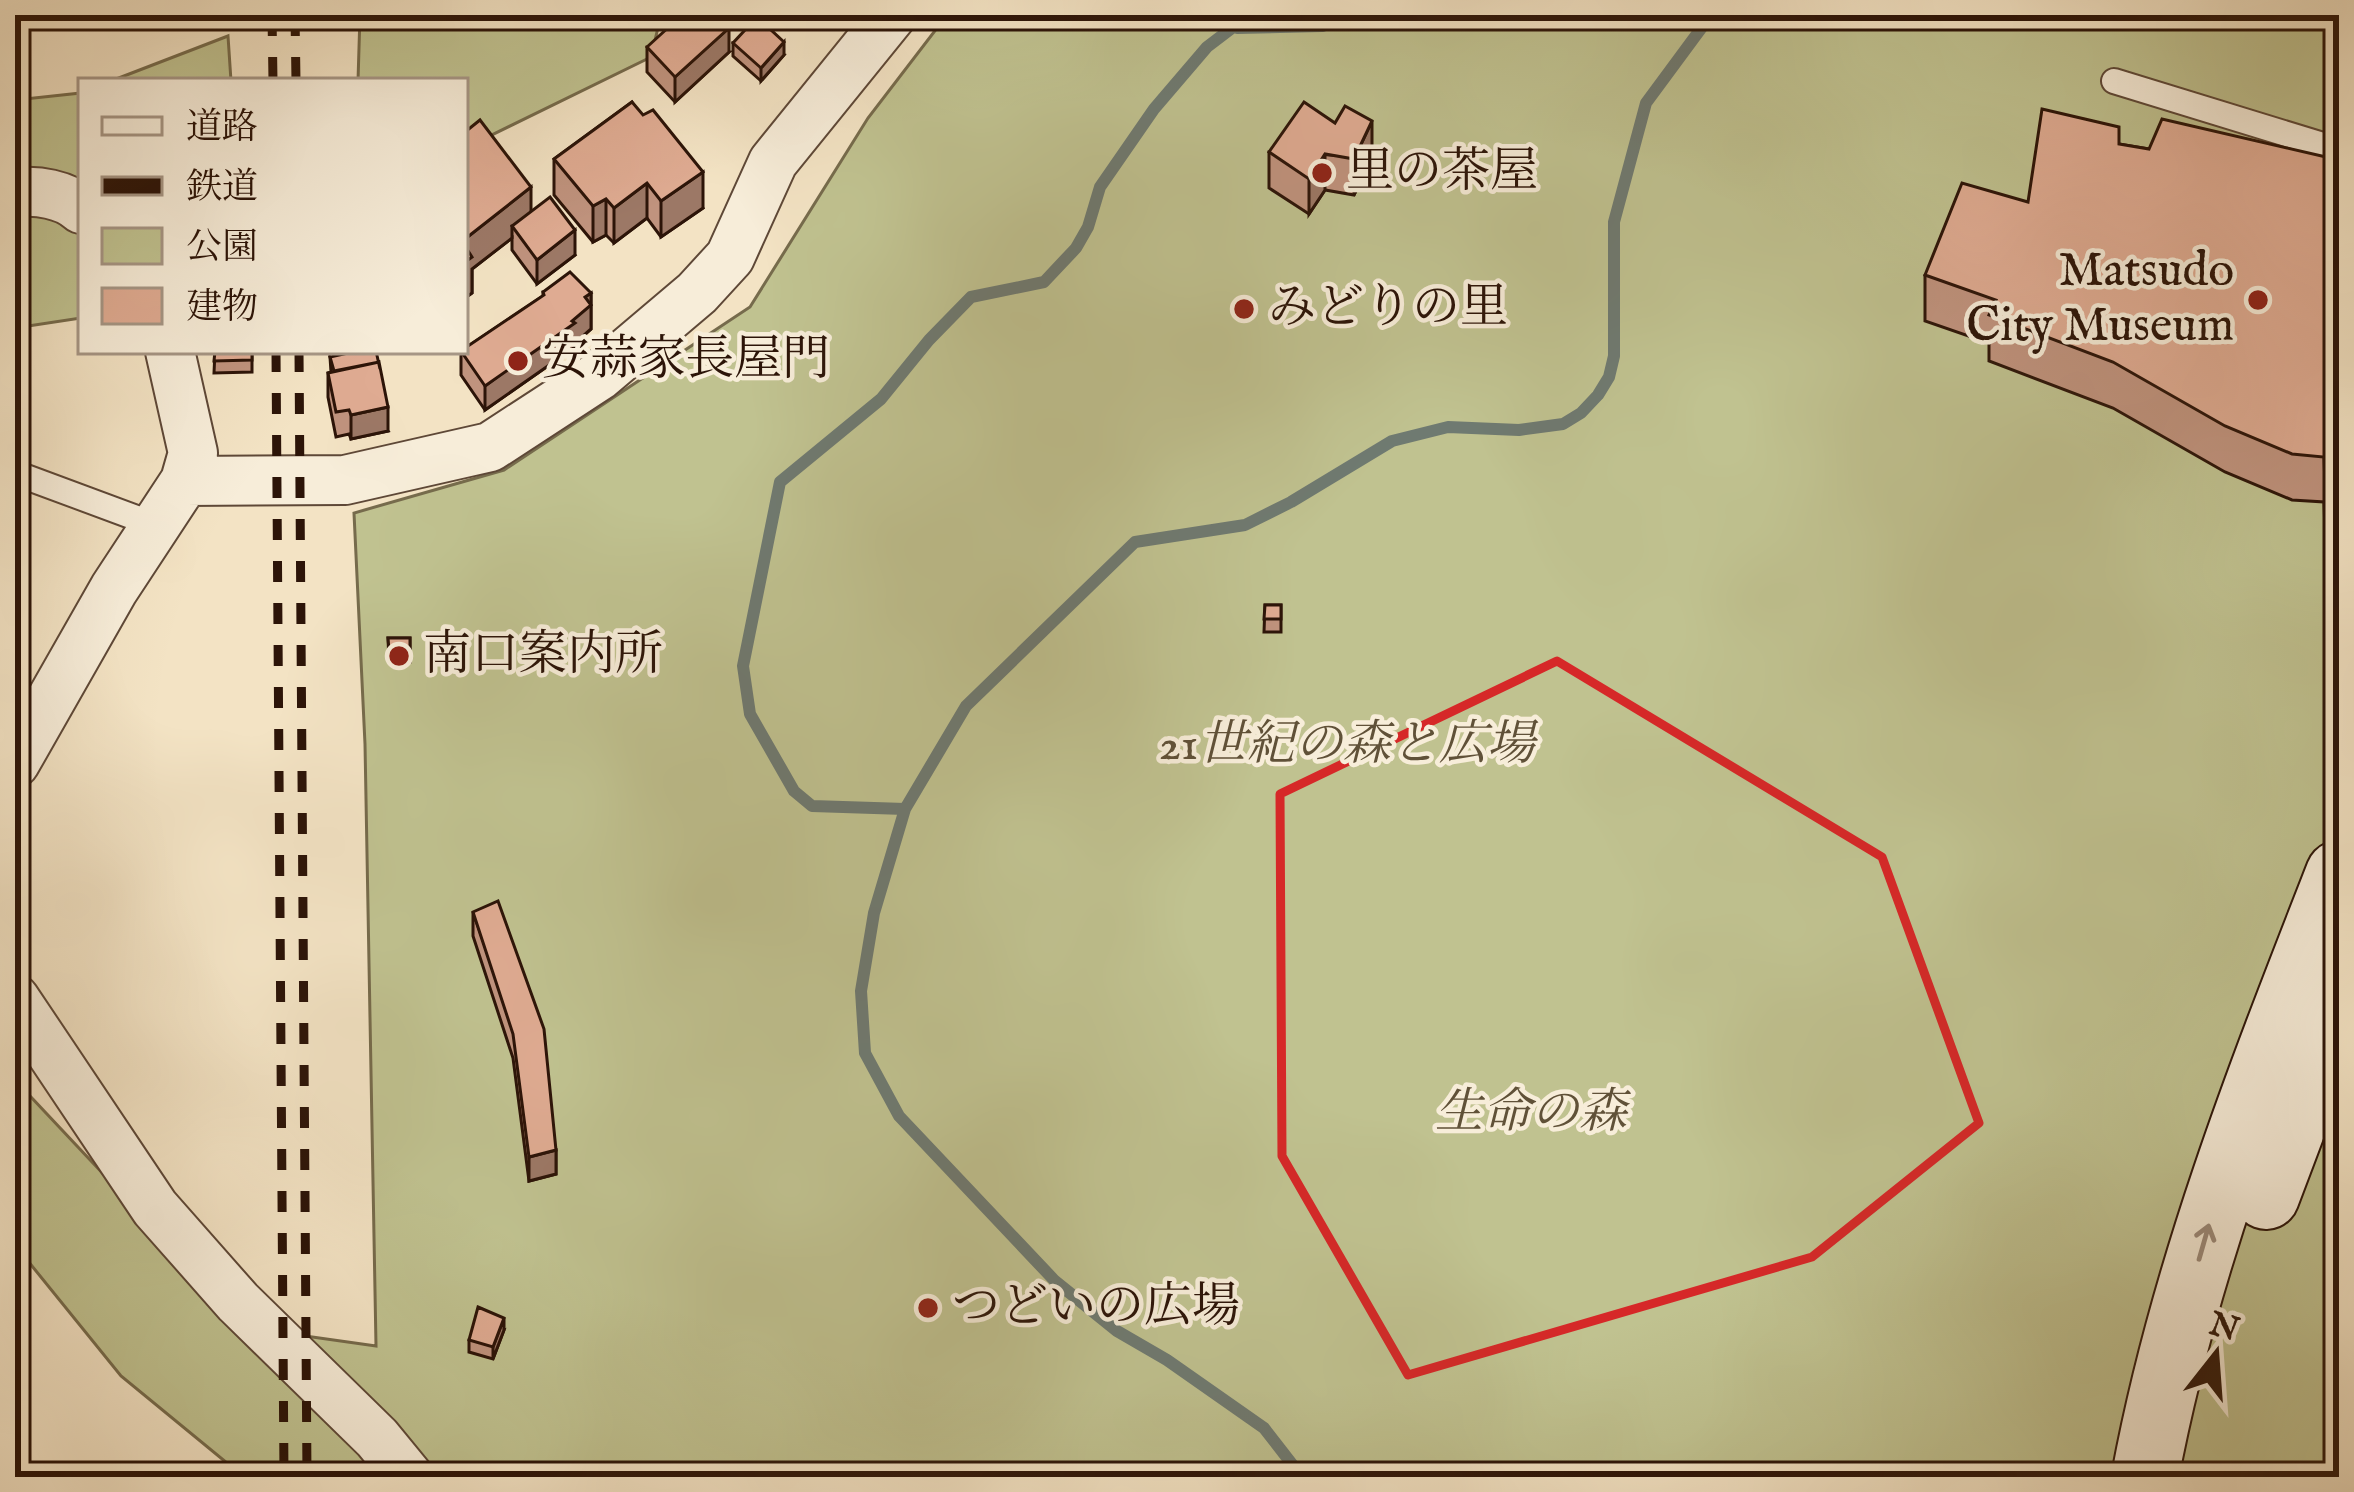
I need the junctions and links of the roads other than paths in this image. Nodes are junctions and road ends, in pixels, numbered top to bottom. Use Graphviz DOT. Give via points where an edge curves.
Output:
graph roads {
  1 [pos="892,15"];
  2 [pos="2114,82"];
  3 [pos="2339,150"];
  4 [pos="15,193"];
  5 [pos="78,206"];
  6 [pos="171,354"];
  7 [pos="15,473"];
  8 [pos="185,481"];
  9 [pos="158,526"];
  10 [pos="15,763"];
  11 [pos="2339,874"];
  12 [pos="15,999"];
  13 [pos="2339,1003"];
  14 [pos="409,1477"];
  15 [pos="2145,1477"];
  16 [pos="2191,1477"];
  1 -- 8 [label="street" via="773,162 730,257 680,312 545,412 490,447 344,480"];
  2 -- 3 [label="lane"];
  4 -- 5 [label="street"];
  6 -- 8 [label="street" via="193,454"];
  7 -- 9 [label="lane"];
  8 -- 9 [label="street"];
  9 -- 10 [label="street"];
  15 -- 11 [label="street, one-way" via="2211,1215"];
  12 -- 14 [label="street" via="155,1208"];
  13 -- 16 [label="street" via="2254,1227 2202,1408"];
}
